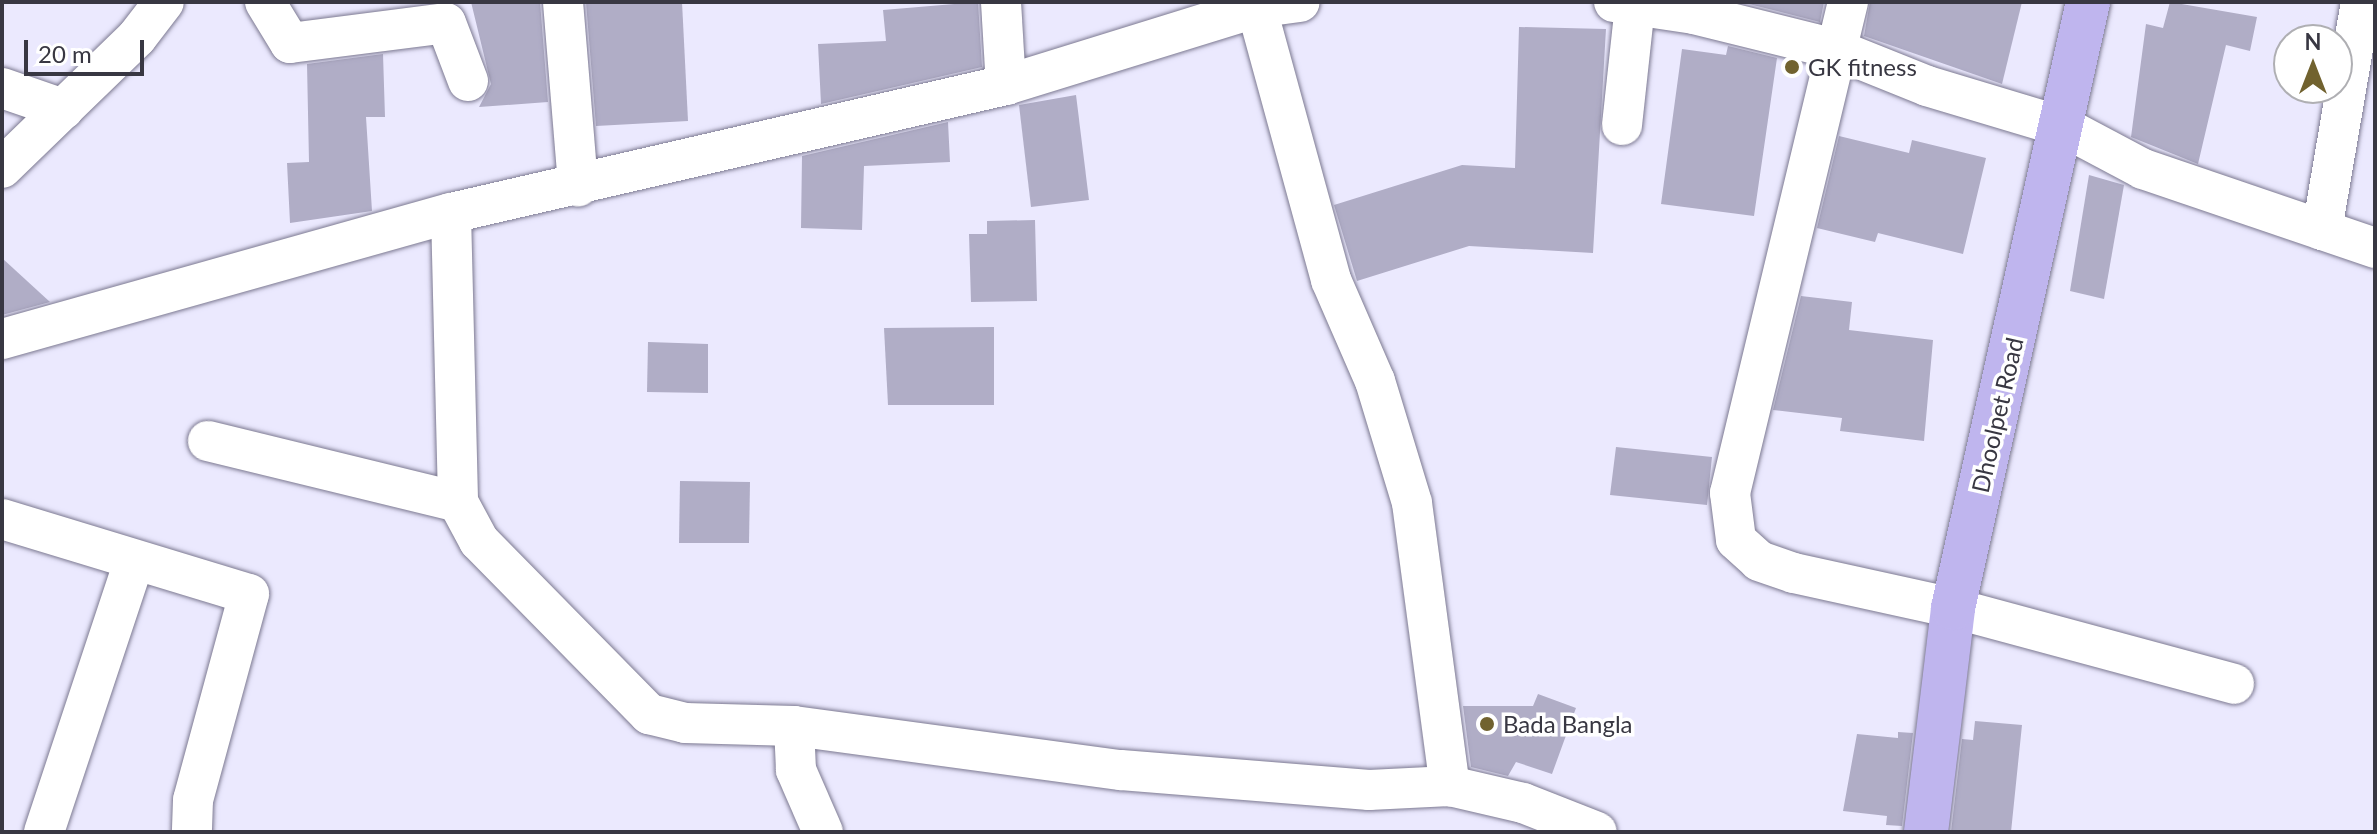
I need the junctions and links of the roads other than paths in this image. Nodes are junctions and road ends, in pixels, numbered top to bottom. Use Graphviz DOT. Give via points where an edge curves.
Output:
graph roads {
  1 [pos="164,2"];
  2 [pos="265,2"];
  3 [pos="563,2"];
  4 [pos="1001,2"];
  5 [pos="1300,2"];
  6 [pos="1848,2"];
  7 [pos="2088,2"];
  8 [pos="2361,2"];
  9 [pos="1624,4"];
  10 [pos="1255,5"];
  11 [pos="1835,49"];
  12 [pos="468,81"];
  13 [pos="1006,85"];
  14 [pos="2,88"];
  15 [pos="63,109"];
  16 [pos="1622,125"];
  17 [pos="2064,127"];
  18 [pos="2,168"];
  19 [pos="578,186"];
  20 [pos="451,213"];
  21 [pos="2322,230"];
  22 [pos="2375,248"];
  23 [pos="2,339"];
  24 [pos="208,441"];
  25 [pos="458,502"];
  26 [pos="4,527"];
  27 [pos="134,561"];
  28 [pos="1953,608"];
  29 [pos="2234,684"];
  30 [pos="794,726"];
  31 [pos="1450,786"];
  32 [pos="44,832"];
  33 [pos="192,832"];
  34 [pos="823,832"];
  35 [pos="1597,832"];
  36 [pos="1926,832"];
  1 -- 15 [label="street"];
  2 -- 12 [label="street" via="290,43 446,23"];
  3 -- 19 [label="street"];
  4 -- 13 [label="street"];
  5 -- 10 [label="street"];
  6 -- 11 [label="street"];
  7 -- 17 [label="main road, Dhoolpet Road"];
  8 -- 21 [label="street"];
  9 -- 11 [label="street"];
  9 -- 16 [label="street"];
  10 -- 13 [label="street"];
  10 -- 31 [label="street" via="1331,280 1375,381 1412,503"];
  11 -- 17 [label="street" via="1927,86"];
  11 -- 28 [label="street" via="1730,493 1736,540 1759,561 1794,573"];
  13 -- 19 [label="street"];
  14 -- 15 [label="street"];
  15 -- 18 [label="street"];
  17 -- 21 [label="street" via="2143,169"];
  17 -- 28 [label="main road, Dhoolpet Road"];
  19 -- 20 [label="street"];
  20 -- 23 [label="street"];
  20 -- 25 [label="street"];
  21 -- 22 [label="street"];
  24 -- 25 [label="street"];
  25 -- 30 [label="street" via="479,541 649,714 685,723"];
  26 -- 27 [label="street"];
  27 -- 32 [label="street"];
  27 -- 33 [label="street" via="249,594 193,800"];
  28 -- 29 [label="street"];
  28 -- 36 [label="main road, Dhoolpet Road"];
  30 -- 31 [label="street" via="1121,770 1369,790"];
  30 -- 34 [label="street" via="796,770"];
  31 -- 35 [label="street" via="1523,803"];
}
